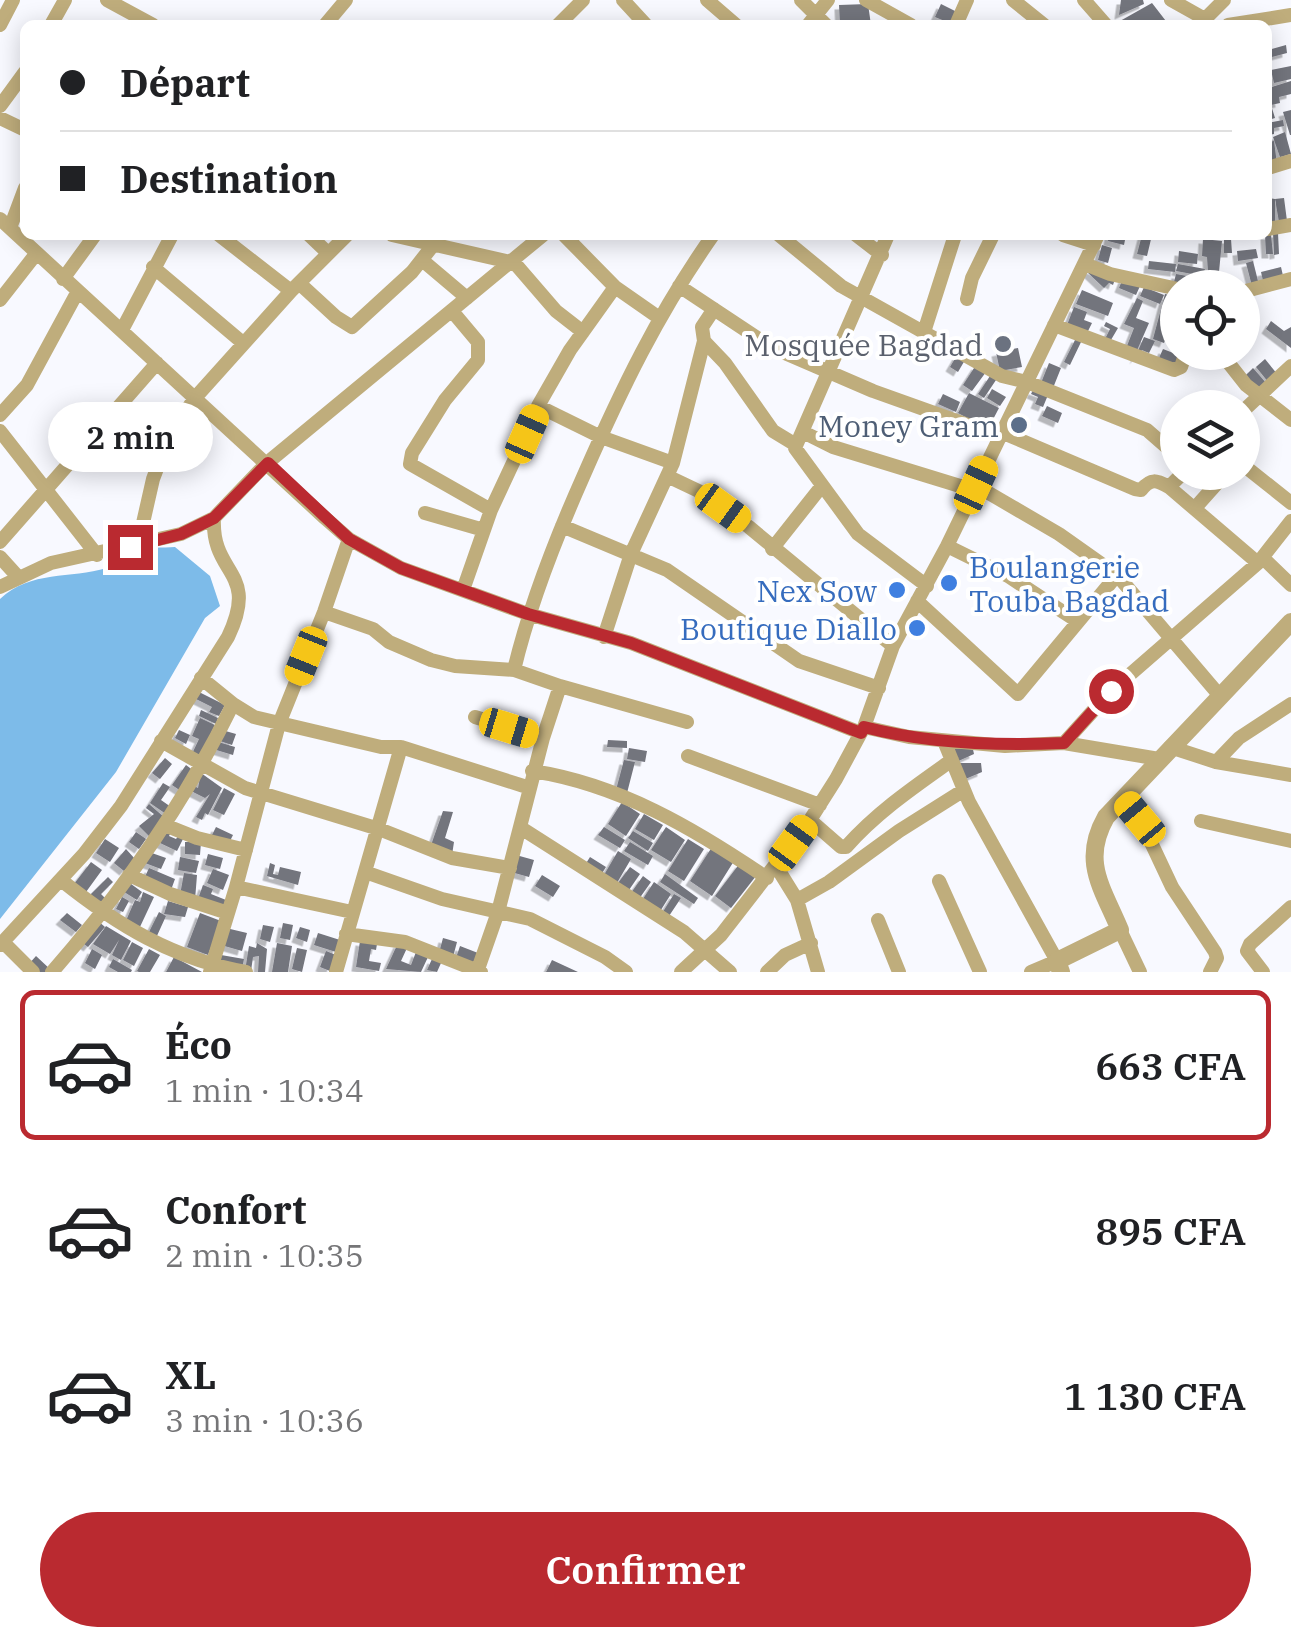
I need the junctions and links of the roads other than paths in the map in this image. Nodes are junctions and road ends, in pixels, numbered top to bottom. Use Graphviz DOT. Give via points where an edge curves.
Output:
graph roads {
  1 [pos="12,0"];
  2 [pos="346,0"];
  3 [pos="583,0"];
  4 [pos="624,0"];
  5 [pos="707,0"];
  6 [pos="866,0"];
  7 [pos="1084,0"];
  8 [pos="1171,0"];
  9 [pos="1224,0"];
  10 [pos="117,2"];
  11 [pos="1016,4"];
  12 [pos="1291,15"];
  13 [pos="131,20"];
  14 [pos="328,20"];
  15 [pos="563,20"];
  16 [pos="642,20"];
  17 [pos="730,20"];
  18 [pos="902,20"];
  19 [pos="1037,20"];
  20 [pos="1102,20"];
  21 [pos="1199,20"];
  22 [pos="1204,20"];
  23 [pos="1260,20"];
  24 [pos="0,26"];
  25 [pos="20,79"];
  26 [pos="0,106"];
  27 [pos="20,197"];
  28 [pos="5,224"];
  29 [pos="22,240"];
  30 [pos="91,240"];
  31 [pos="169,240"];
  32 [pos="226,240"];
  33 [pos="314,240"];
  34 [pos="342,240"];
  35 [pos="415,240"];
  36 [pos="538,240"];
  37 [pos="569,240"];
  38 [pos="710,240"];
  39 [pos="785,240"];
  40 [pos="862,240"];
  41 [pos="886,240"];
  42 [pos="952,240"];
  43 [pos="991,240"];
  44 [pos="1096,240"];
  45 [pos="434,244"];
  46 [pos="328,253"];
  47 [pos="36,254"];
  48 [pos="882,255"];
  49 [pos="422,260"];
  50 [pos="511,261"];
  51 [pos="1085,264"];
  52 [pos="153,267"];
  53 [pos="63,279"];
  54 [pos="1291,279"];
  55 [pos="1160,284"];
  56 [pos="678,286"];
  57 [pos="295,287"];
  58 [pos="1260,287"];
  59 [pos="616,288"];
  60 [pos="78,291"];
  61 [pos="2,294"];
  62 [pos="467,298"];
  63 [pos="863,298"];
  64 [pos="967,298"];
  65 [pos="714,309"];
  66 [pos="452,310"];
  67 [pos="658,317"];
  68 [pos="1054,325"];
  69 [pos="122,330"];
  70 [pos="583,332"];
  71 [pos="924,332"];
  72 [pos="704,341"];
  73 [pos="243,343"];
  74 [pos="157,364"];
  75 [pos="1160,365"];
  76 [pos="1291,366"];
  77 [pos="1236,370"];
  78 [pos="828,371"];
  79 [pos="1027,382"];
  80 [pos="1254,390"];
  81 [pos="1260,395"];
  82 [pos="1260,397"];
  83 [pos="194,399"];
  84 [pos="539,407"];
  85 [pos="0,415"];
  86 [pos="1291,420"];
  87 [pos="0,431"];
  88 [pos="1000,434"];
  89 [pos="601,437"];
  90 [pos="799,438"];
  91 [pos="1160,442"];
  92 [pos="268,463"];
  93 [pos="670,470"];
  94 [pos="1260,478"];
  95 [pos="1160,482"];
  96 [pos="821,487"];
  97 [pos="974,487"];
  98 [pos="47,488"];
  99 [pos="1173,490"];
  100 [pos="1210,490"];
  101 [pos="1291,503"];
  102 [pos="1194,508"];
  103 [pos="491,510"];
  104 [pos="425,514"];
  105 [pos="214,518"];
  106 [pos="1291,521"];
  107 [pos="562,526"];
  108 [pos="484,530"];
  109 [pos="349,539"];
  110 [pos="0,542"];
  111 [pos="138,546"];
  112 [pos="947,546"];
  113 [pos="772,549"];
  114 [pos="631,554"];
  115 [pos="97,555"];
  116 [pos="0,557"];
  117 [pos="1261,560"];
  118 [pos="1117,575"];
  119 [pos="19,578"];
  120 [pos="1291,585"];
  121 [pos="926,586"];
  122 [pos="0,587"];
  123 [pos="463,590"];
  124 [pos="918,601"];
  125 [pos="324,612"];
  126 [pos="528,614"];
  127 [pos="1077,622"];
  128 [pos="1291,622"];
  129 [pos="604,637"];
  130 [pos="1172,638"];
  131 [pos="892,646"];
  132 [pos="514,670"];
  133 [pos="201,678"];
  134 [pos="560,686"];
  135 [pos="879,688"];
  136 [pos="1220,696"];
  137 [pos="233,704"];
  138 [pos="1291,704"];
  139 [pos="475,718"];
  140 [pos="687,722"];
  141 [pos="278,724"];
  142 [pos="862,730"];
  143 [pos="543,738"];
  144 [pos="944,741"];
  145 [pos="161,742"];
  146 [pos="1064,743"];
  147 [pos="402,747"];
  148 [pos="1165,753"];
  149 [pos="688,756"];
  150 [pos="952,760"];
  151 [pos="1216,762"];
  152 [pos="204,764"];
  153 [pos="532,771"];
  154 [pos="1291,775"];
  155 [pos="530,788"];
  156 [pos="964,790"];
  157 [pos="260,793"];
  158 [pos="1122,798"];
  159 [pos="820,805"];
  160 [pos="810,820"];
  161 [pos="1201,820"];
  162 [pos="167,826"];
  163 [pos="521,828"];
  164 [pos="379,829"];
  165 [pos="1291,841"];
  166 [pos="246,850"];
  167 [pos="510,868"];
  168 [pos="365,872"];
  169 [pos="772,872"];
  170 [pos="129,875"];
  171 [pos="61,880"];
  172 [pos="939,881"];
  173 [pos="236,887"];
  174 [pos="797,900"];
  175 [pos="1291,907"];
  176 [pos="352,912"];
  177 [pos="498,912"];
  178 [pos="102,913"];
  179 [pos="228,913"];
  180 [pos="878,920"];
  181 [pos="1120,930"];
  182 [pos="346,934"];
  183 [pos="1,943"];
  184 [pos="811,943"];
  185 [pos="706,952"];
  186 [pos="1059,966"];
  187 [pos="211,969"];
  188 [pos="478,971"];
  189 [pos="33,972"];
  190 [pos="52,972"];
  191 [pos="246,972"];
  192 [pos="336,972"];
  193 [pos="626,972"];
  194 [pos="681,972"];
  195 [pos="730,972"];
  196 [pos="767,972"];
  197 [pos="818,972"];
  198 [pos="899,972"];
  199 [pos="980,972"];
  200 [pos="1030,972"];
  201 [pos="1140,972"];
  202 [pos="1210,972"];
  203 [pos="1263,972"];
  1 -- 24 [label="street"];
  2 -- 14 [label="street"];
  3 -- 15 [label="street"];
  4 -- 16 [label="street"];
  5 -- 17 [label="street"];
  6 -- 18 [label="street"];
  7 -- 20 [label="street"];
  8 -- 21 [label="street"];
  9 -- 22 [label="street"];
  10 -- 13 [label="street"];
  11 -- 19 [label="street"];
  12 -- 23 [label="street"];
  25 -- 26 [label="street"];
  27 -- 28 [label="street"];
  29 -- 47 [label="street"];
  30 -- 53 [label="street"];
  31 -- 52 [label="street"];
  32 -- 57 [label="street"];
  33 -- 46 [label="street"];
  34 -- 46 [label="street"];
  35 -- 45 [label="street"];
  36 -- 50 [label="street"];
  37 -- 59 [label="street"];
  38 -- 56 [label="street"];
  39 -- 63 [label="street"];
  40 -- 48 [label="street"];
  41 -- 48 [label="street"];
  42 -- 71 [label="street"];
  43 -- 64 [label="street"];
  44 -- 51 [label="street"];
  45 -- 49 [label="street"];
  45 -- 50 [label="street"];
  46 -- 57 [label="street"];
  47 -- 53 [label="street"];
  47 -- 61 [label="street"];
  48 -- 63 [label="street"];
  49 -- 57 [label="street" via="350,327"];
  49 -- 62 [label="street"];
  50 -- 62 [label="street"];
  50 -- 70 [label="street"];
  51 -- 55 [label="street"];
  51 -- 68 [label="street"];
  52 -- 69 [label="street"];
  52 -- 73 [label="street"];
  53 -- 60 [label="street"];
  54 -- 58 [label="street"];
  56 -- 65 [label="street"];
  56 -- 67 [label="street"];
  57 -- 73 [label="street"];
  59 -- 67 [label="street"];
  59 -- 70 [label="street"];
  60 -- 69 [label="street"];
  60 -- 85 [label="street" via="27,385"];
  62 -- 66 [label="street"];
  63 -- 71 [label="street"];
  63 -- 78 [label="street"];
  65 -- 72 [label="street" via="702,327"];
  65 -- 78 [label="street" via="770,348"];
  66 -- 92 [label="street"];
  66 -- 103 [label="street" via="478,342 478,360 445,400 410,464"];
  67 -- 89 [label="street"];
  68 -- 75 [label="street"];
  68 -- 79 [label="street"];
  69 -- 74 [label="street"];
  70 -- 84 [label="street"];
  71 -- 79 [label="street" via="1002,376"];
  72 -- 90 [label="street" via="773,431"];
  72 -- 93 [label="street"];
  73 -- 83 [label="street"];
  74 -- 83 [label="street"];
  74 -- 98 [label="street"];
  76 -- 81 [label="street"];
  77 -- 80 [label="street"];
  78 -- 88 [label="street"];
  78 -- 90 [label="street"];
  79 -- 88 [label="street"];
  79 -- 91 [label="street" via="1146,430"];
  82 -- 86 [label="street"];
  83 -- 92 [label="street"];
  83 -- 111 [label="street" via="167,442"];
  84 -- 89 [label="street"];
  84 -- 103 [label="street"];
  87 -- 98 [label="street"];
  88 -- 95 [label="street" via="1135,489"];
  88 -- 97 [label="street"];
  89 -- 93 [label="street"];
  89 -- 107 [label="street"];
  90 -- 96 [label="street" via="796,452"];
  90 -- 97 [label="street"];
  92 -- 105 [label="street"];
  92 -- 109 [label="street"];
  93 -- 113 [label="street"];
  93 -- 114 [label="street"];
  94 -- 101 [label="street"];
  96 -- 113 [label="street"];
  96 -- 121 [label="street" via="858,534"];
  97 -- 112 [label="street"];
  97 -- 118 [label="street"];
  98 -- 110 [label="street"];
  98 -- 115 [label="street"];
  99 -- 102 [label="street"];
  100 -- 102 [label="street"];
  102 -- 117 [label="street"];
  103 -- 108 [label="street"];
  104 -- 108 [label="street"];
  105 -- 111 [label="street"];
  105 -- 133 [label="street" via="218,553 240,592 238,616"];
  106 -- 117 [label="street"];
  107 -- 114 [label="street"];
  107 -- 126 [label="street"];
  108 -- 123 [label="street"];
  109 -- 123 [label="street" via="401,568"];
  109 -- 125 [label="street"];
  111 -- 115 [label="street"];
  112 -- 121 [label="street"];
  112 -- 127 [label="street"];
  113 -- 131 [label="street"];
  114 -- 129 [label="street"];
  114 -- 135 [label="street" via="704,594 799,661"];
  115 -- 119 [label="street" via="50,563"];
  116 -- 119 [label="street"];
  117 -- 120 [label="street"];
  117 -- 130 [label="street"];
  118 -- 127 [label="street"];
  118 -- 130 [label="street"];
  119 -- 122 [label="street"];
  121 -- 124 [label="street"];
  123 -- 126 [label="street"];
  124 -- 127 [label="street" via="1018,694"];
  124 -- 131 [label="street"];
  125 -- 132 [label="street" via="431,660"];
  125 -- 141 [label="street"];
  126 -- 129 [label="street"];
  126 -- 132 [label="street"];
  128 -- 136 [label="street"];
  129 -- 142 [label="street"];
  130 -- 136 [label="street"];
  130 -- 146 [label="street"];
  131 -- 135 [label="street"];
  132 -- 134 [label="street"];
  133 -- 137 [label="street"];
  133 -- 145 [label="street"];
  134 -- 140 [label="street"];
  134 -- 143 [label="street"];
  135 -- 142 [label="street"];
  136 -- 148 [label="street"];
  137 -- 141 [label="street"];
  137 -- 152 [label="street"];
  138 -- 151 [label="street"];
  139 -- 143 [label="street"];
  141 -- 147 [label="street"];
  141 -- 157 [label="street"];
  142 -- 144 [label="street"];
  142 -- 159 [label="street"];
  143 -- 153 [label="street"];
  144 -- 146 [label="street"];
  144 -- 150 [label="street"];
  145 -- 152 [label="street"];
  145 -- 171 [label="street" via="121,806"];
  146 -- 148 [label="street"];
  147 -- 155 [label="street"];
  147 -- 164 [label="street"];
  148 -- 151 [label="street"];
  148 -- 158 [label="street"];
  149 -- 159 [label="street"];
  150 -- 156 [label="street"];
  150 -- 160 [label="street" via="866,824 846,847"];
  151 -- 154 [label="street"];
  152 -- 157 [label="street"];
  152 -- 162 [label="street"];
  153 -- 155 [label="street"];
  153 -- 169 [label="street" via="626,797"];
  155 -- 163 [label="street"];
  156 -- 174 [label="street"];
  156 -- 186 [label="street"];
  157 -- 164 [label="street"];
  157 -- 166 [label="street"];
  158 -- 181 [label="street" via="1092,852"];
  158 -- 202 [label="street" via="1215,952"];
  159 -- 160 [label="street"];
  160 -- 169 [label="street"];
  161 -- 165 [label="street"];
  162 -- 166 [label="street"];
  162 -- 170 [label="street"];
  163 -- 167 [label="street"];
  163 -- 185 [label="street"];
  164 -- 167 [label="street" via="452,858"];
  164 -- 168 [label="street"];
  166 -- 173 [label="street"];
  167 -- 177 [label="street"];
  168 -- 176 [label="street"];
  168 -- 177 [label="street"];
  169 -- 174 [label="street"];
  169 -- 185 [label="street"];
  170 -- 178 [label="street"];
  170 -- 179 [label="street"];
  171 -- 178 [label="street"];
  171 -- 183 [label="street"];
  172 -- 199 [label="street"];
  173 -- 176 [label="street"];
  173 -- 179 [label="street"];
  174 -- 184 [label="street"];
  175 -- 203 [label="street" via="1250,944 1250,958"];
  176 -- 182 [label="street"];
  177 -- 188 [label="street"];
  177 -- 193 [label="street" via="530,919"];
  178 -- 187 [label="street"];
  178 -- 190 [label="street"];
  179 -- 187 [label="street"];
  180 -- 198 [label="street"];
  181 -- 186 [label="street"];
  181 -- 201 [label="street"];
  182 -- 188 [label="street" via="406,942"];
  182 -- 192 [label="street"];
  183 -- 189 [label="street"];
  184 -- 196 [label="street"];
  184 -- 197 [label="street"];
  185 -- 194 [label="street"];
  185 -- 195 [label="street"];
  186 -- 200 [label="street"];
  187 -- 191 [label="street"];
}
